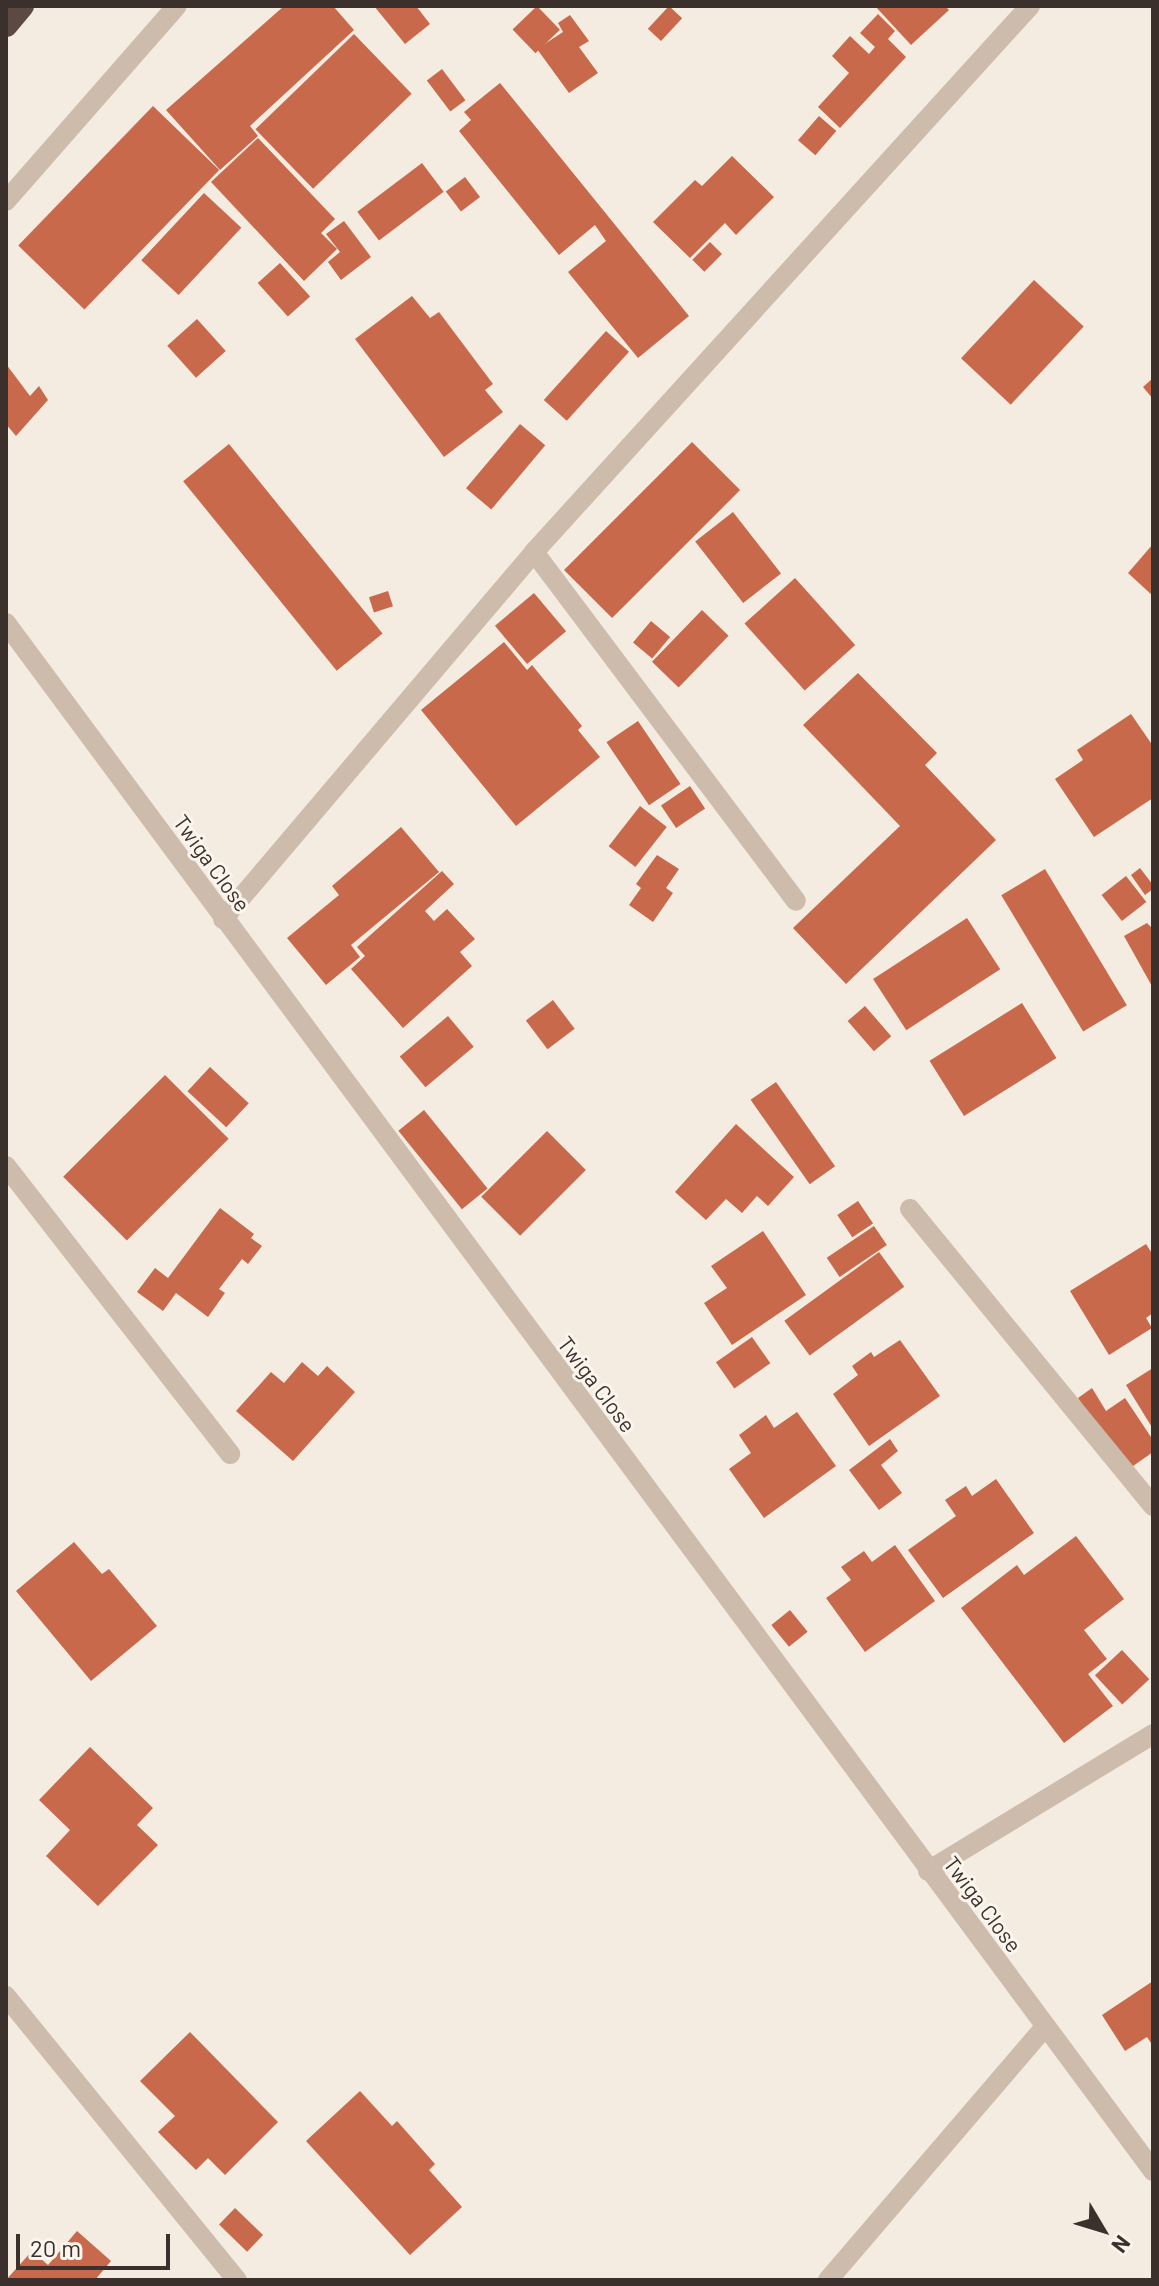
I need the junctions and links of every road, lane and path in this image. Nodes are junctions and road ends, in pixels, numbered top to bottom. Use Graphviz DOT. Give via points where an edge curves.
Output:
graph roads {
  1 [pos="22,6"];
  2 [pos="177,6"];
  3 [pos="1030,6"];
  4 [pos="6,25"];
  5 [pos="6,201"];
  6 [pos="534,552"];
  7 [pos="6,623"];
  8 [pos="796,901"];
  9 [pos="223,919"];
  10 [pos="6,1166"];
  11 [pos="910,1209"];
  12 [pos="230,1454"];
  13 [pos="1153,1506"];
  14 [pos="1153,1734"];
  15 [pos="928,1871"];
  16 [pos="6,1996"];
  17 [pos="1045,2027"];
  18 [pos="1153,2171"];
  19 [pos="237,2280"];
  20 [pos="828,2280"];
  1 -- 4 [label="highway"];
  2 -- 5 [label="street"];
  3 -- 6 [label="street"];
  6 -- 8 [label="street"];
  6 -- 9 [label="street"];
  7 -- 9 [label="street, Twiga Close"];
  9 -- 15 [label="street, Twiga Close"];
  10 -- 12 [label="street"];
  11 -- 13 [label="street"];
  14 -- 15 [label="street"];
  15 -- 17 [label="street, Twiga Close"];
  16 -- 19 [label="street"];
  17 -- 18 [label="street, Twiga Close"];
  17 -- 20 [label="street"];
}
